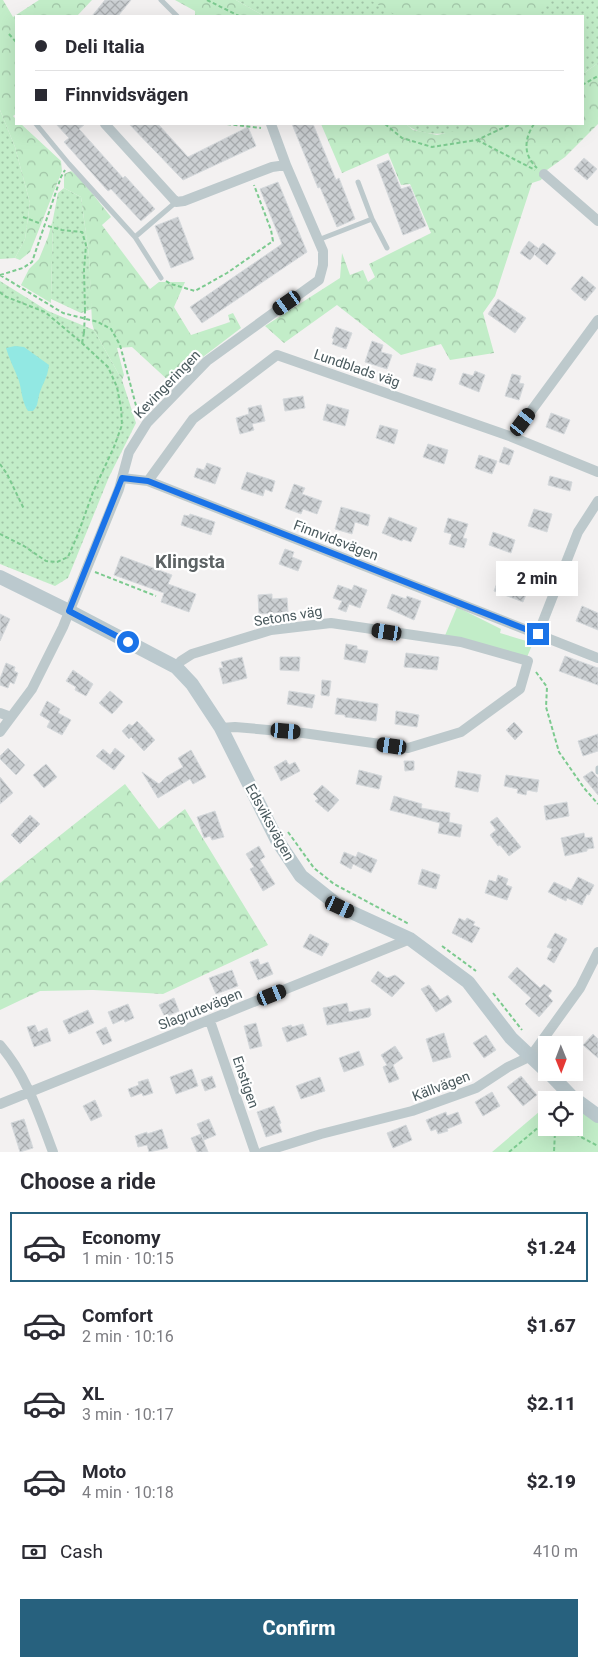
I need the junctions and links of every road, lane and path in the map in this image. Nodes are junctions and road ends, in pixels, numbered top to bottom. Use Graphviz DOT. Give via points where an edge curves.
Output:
graph roads {
  1 [pos="161,0"];
  2 [pos="207,0"];
  3 [pos="176,15"];
  4 [pos="237,15"];
  5 [pos="9,34"];
  6 [pos="15,41"];
  7 [pos="598,76"];
  8 [pos="584,84"];
  9 [pos="37,125"];
  10 [pos="106,125"];
  11 [pos="250,125"];
  12 [pos="387,125"];
  13 [pos="509,125"];
  14 [pos="533,125"];
  15 [pos="272,126"];
  16 [pos="477,140"];
  17 [pos="69,164"];
  18 [pos="286,165"];
  19 [pos="544,174"];
  20 [pos="251,176"];
  21 [pos="358,182"];
  22 [pos="176,202"];
  23 [pos="22,217"];
  24 [pos="372,219"];
  25 [pos="598,222"];
  26 [pos="39,223"];
  27 [pos="48,226"];
  28 [pos="135,237"];
  29 [pos="318,240"];
  30 [pos="386,248"];
  31 [pos="0,275"];
  32 [pos="162,278"];
  33 [pos="0,292"];
  34 [pos="598,320"];
  35 [pos="82,343"];
  36 [pos="147,423"];
  37 [pos="512,437"];
  38 [pos="0,464"];
  39 [pos="598,472"];
  40 [pos="122,478"];
  41 [pos="148,481"];
  42 [pos="598,501"];
  43 [pos="24,509"];
  44 [pos="0,534"];
  45 [pos="86,568"];
  46 [pos="0,577"];
  47 [pos="156,596"];
  48 [pos="69,611"];
  49 [pos="538,634"];
  50 [pos="598,658"];
  51 [pos="528,661"];
  52 [pos="176,667"];
  53 [pos="0,713"];
  54 [pos="11,717"];
  55 [pos="221,728"];
  56 [pos="0,732"];
  57 [pos="598,804"];
  58 [pos="288,832"];
  59 [pos="411,932"];
  60 [pos="436,942"];
  61 [pos="598,952"];
  62 [pos="477,973"];
  63 [pos="489,988"];
  64 [pos="210,1021"];
  65 [pos="524,1033"];
  66 [pos="0,1046"];
  67 [pos="531,1056"];
  68 [pos="538,1063"];
  69 [pos="556,1081"];
  70 [pos="30,1092"];
  71 [pos="0,1104"];
  72 [pos="598,1116"];
  73 [pos="538,1128"];
  74 [pos="555,1136"];
  75 [pos="579,1136"];
  76 [pos="598,1146"];
  77 [pos="53,1152"];
  78 [pos="255,1152"];
  79 [pos="263,1152"];
  80 [pos="509,1152"];
  81 [pos="554,1152"];
  1 -- 3 [label="lane"];
  2 -- 4 [label="path"];
  5 -- 6 [label="path"];
  7 -- 8 [label="path"];
  9 -- 17 [label="lane"];
  10 -- 22 [label="street"];
  11 -- 15 [label="path"];
  12 -- 16 [label="path" via="402,138 432,147"];
  13 -- 16 [label="path"];
  14 -- 19 [label="path" via="528,133 525,150"];
  15 -- 18 [label="street, Kevingeringen"];
  16 -- 19 [label="path"];
  17 -- 28 [label="lane"];
  17 -- 31 [label="path" via="61,177 32,262"];
  18 -- 20 [label="street"];
  18 -- 29 [label="street, Kevingeringen"];
  19 -- 25 [label="street"];
  20 -- 22 [label="street"];
  20 -- 32 [label="path" via="272,241 195,291"];
  21 -- 24 [label="lane"];
  22 -- 28 [label="lane"];
  23 -- 26 [label="path"];
  24 -- 29 [label="lane"];
  24 -- 30 [label="lane"];
  27 -- 35 [label="path, bridge" via="82,232 86,245"];
  28 -- 32 [label="lane"];
  29 -- 36 [label="street, Kevingeringen" via="323,251 319,280 206,361"];
  31 -- 36 [label="path" via="63,313 110,328 120,345 137,416"];
  33 -- 35 [label="path" via="45,312"];
  34 -- 37 [label="street"];
  35 -- 44 [label="path" via="108,367 117,387 122,425 78,534 68,557 57,562 46,561"];
  36 -- 40 [label="street, Kevingeringen" via="129,452"];
  37 -- 39 [label="street, Lundblads väg"];
  37 -- 41 [label="street, Lundblads väg" via="277,355 193,418"];
  38 -- 43 [label="path"];
  40 -- 41 [label="street, Finnvidsvägen"];
  40 -- 45 [label="street, Kevingeringen"];
  41 -- 49 [label="street, Finnvidsvägen"];
  42 -- 49 [label="street" via="578,532"];
  45 -- 47 [label="path"];
  45 -- 48 [label="street, Kevingeringen"];
  46 -- 48 [label="street, Edsviksvägen"];
  48 -- 52 [label="street, Edsviksvägen"];
  48 -- 54 [label="street, Kevingeringen" via="32,689"];
  49 -- 50 [label="street, Finnvidsvägen"];
  51 -- 52 [label="street, Setons väg" via="460,642 331,623 271,630 192,654"];
  51 -- 55 [label="street" via="520,689 476,722 461,732 408,748 303,733"];
  51 -- 57 [label="path" via="547,687 546,707 559,752"];
  52 -- 55 [label="street, Edsviksvägen" via="192,684"];
  53 -- 54 [label="street"];
  54 -- 56 [label="street, Kevingeringen"];
  55 -- 59 [label="street, Edsviksvägen" via="276,840 300,876 340,907"];
  58 -- 59 [label="path" via="314,868"];
  59 -- 64 [label="street, Slagrutevägen"];
  59 -- 67 [label="street, Edsviksvägen" via="468,982 511,1038"];
  60 -- 62 [label="path"];
  61 -- 67 [label="street" via="580,988"];
  63 -- 65 [label="path"];
  64 -- 70 [label="street, Slagrutevägen"];
  64 -- 78 [label="street, Enstigen"];
  66 -- 70 [label="street"];
  67 -- 68 [label="street, Edsviksvägen"];
  67 -- 79 [label="street, Källvägen" via="508,1066 476,1088 421,1108"];
  69 -- 72 [label="street, Edsviksvägen"];
  70 -- 71 [label="street, Slagrutevägen"];
  70 -- 77 [label="street"];
  73 -- 80 [label="path"];
  74 -- 81 [label="path"];
  75 -- 76 [label="path"];
}
